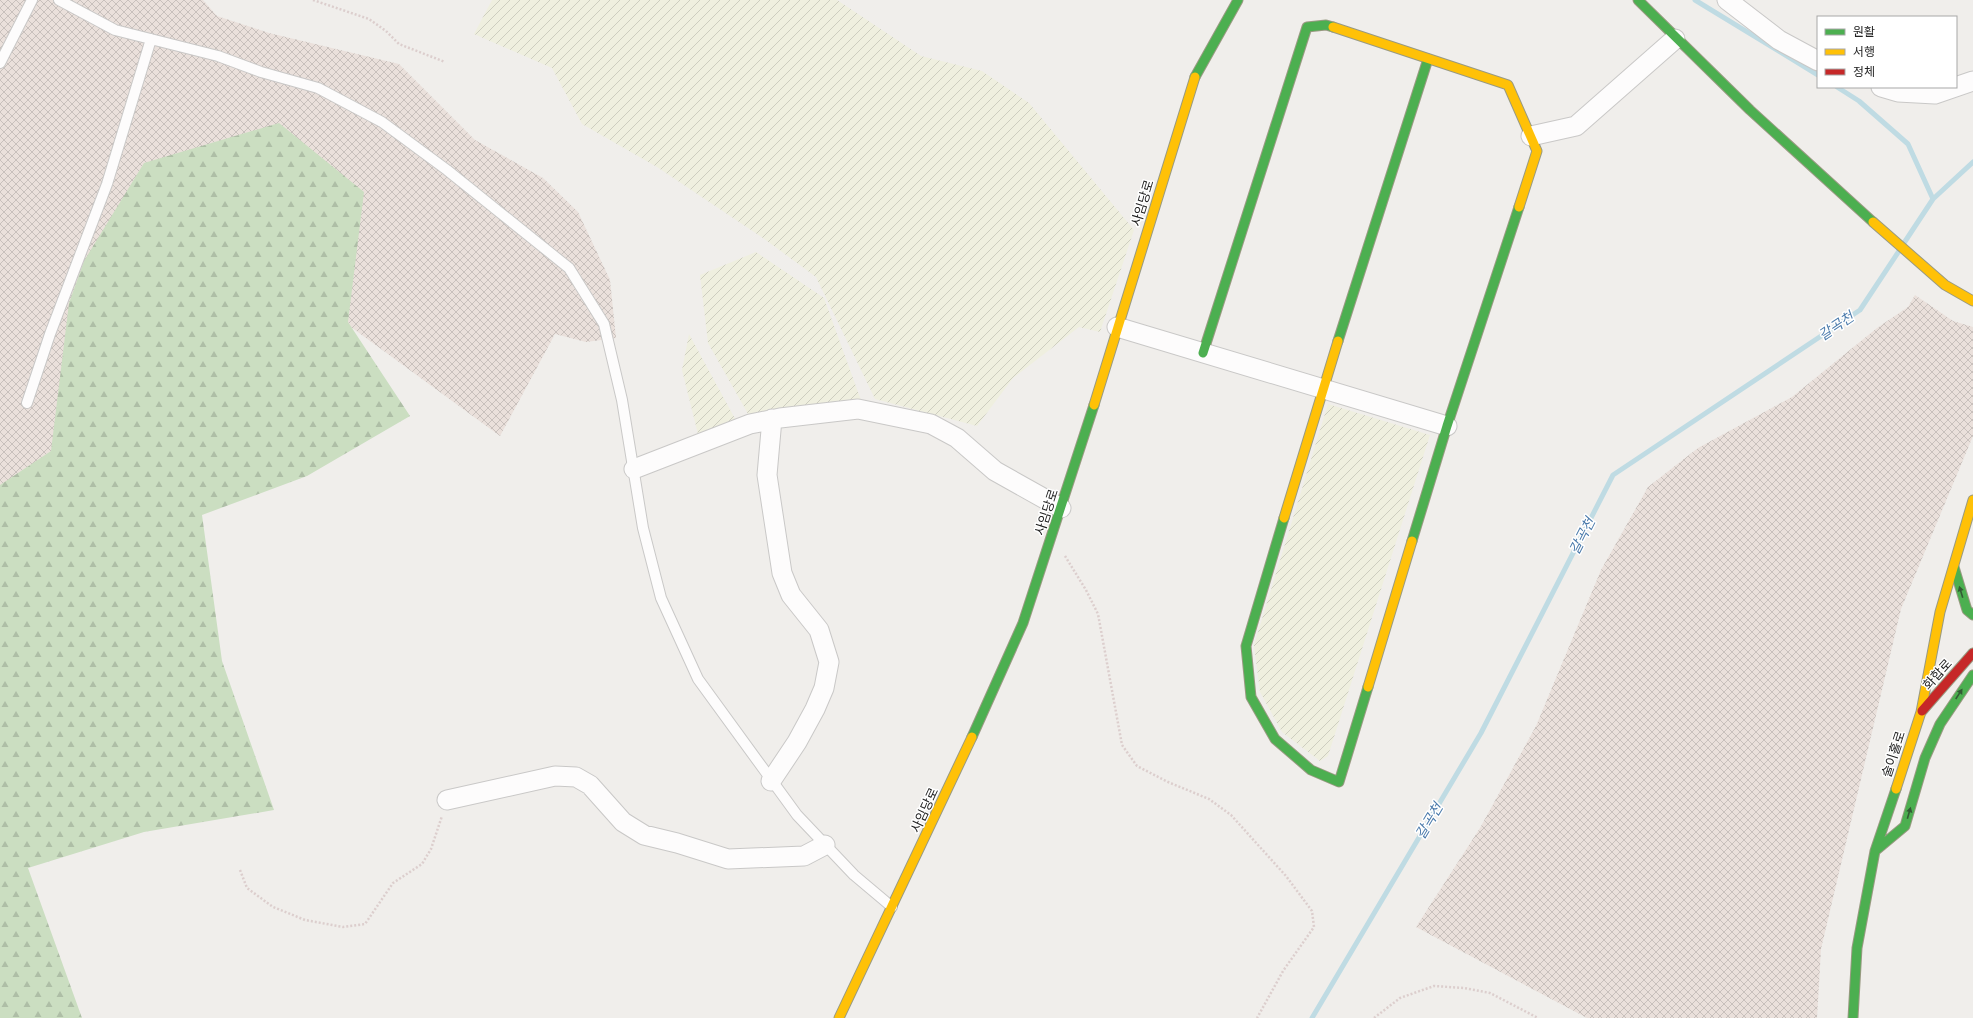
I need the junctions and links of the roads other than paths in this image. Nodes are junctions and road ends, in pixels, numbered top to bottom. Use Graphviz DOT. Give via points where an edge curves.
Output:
graph roads {
  1 [pos="32,0"];
  2 [pos="60,0"];
  3 [pos="1238,0"];
  4 [pos="1638,0"];
  5 [pos="1727,0"];
  6 [pos="151,39"];
  7 [pos="1675,39"];
  8 [pos="1428,59"];
  9 [pos="1817,60"];
  10 [pos="0,63"];
  11 [pos="1973,81"];
  12 [pos="1957,86"];
  13 [pos="1884,88"];
  14 [pos="1953,88"];
  15 [pos="1531,136"];
  16 [pos="1973,301"];
  17 [pos="1117,327"];
  18 [pos="1204,353"];
  19 [pos="1323,389"];
  20 [pos="27,403"];
  21 [pos="772,419"];
  22 [pos="1447,426"];
  23 [pos="634,469"];
  24 [pos="1973,500"];
  25 [pos="1061,508"];
  26 [pos="1954,567"];
  27 [pos="1973,615"];
  28 [pos="1973,653"];
  29 [pos="1973,675"];
  30 [pos="1921,712"];
  31 [pos="771,781"];
  32 [pos="447,800"];
  33 [pos="825,845"];
  34 [pos="1875,851"];
  35 [pos="892,907"];
  36 [pos="840,1018"];
  37 [pos="1853,1018"];
  1 -- 10 [label="lane"];
  2 -- 6 [label="lane" via="115,30"];
  3 -- 17 [label="main road, 사임당로" via="1195,76"];
  4 -- 7 [label="main road"];
  5 -- 9 [label="street" via="1779,40"];
  6 -- 20 [label="lane" via="107,184 50,334"];
  6 -- 23 [label="lane" via="218,56 261,72 318,88 382,122 447,170 569,268 604,324 622,400"];
  7 -- 15 [label="street" via="1576,126"];
  7 -- 16 [label="main road" via="1767,127 1866,216 1945,285"];
  8 -- 15 [label="main road" via="1508,85"];
  8 -- 18 [label="main road" via="1326,25 1307,27"];
  8 -- 19 [label="main road"];
  11 -- 12 [label="street"];
  13 -- 14 [label="street" via="1898,92 1935,94"];
  15 -- 22 [label="main road" via="1537,151"];
  17 -- 18 [label="street"];
  17 -- 25 [label="main road, 사임당로"];
  18 -- 19 [label="street"];
  19 -- 22 [label="street"];
  19 -- 22 [label="main road" via="1246,646 1251,696 1275,739 1311,770 1339,782"];
  21 -- 23 [label="street" via="750,424"];
  21 -- 25 [label="street" via="858,409 931,424 957,438 995,471"];
  21 -- 31 [label="street" via="767,475 782,574 791,594 819,630 829,662 824,688 815,709"];
  23 -- 31 [label="lane" via="643,528 661,598 698,679"];
  24 -- 26 [label="main road, 술이홀로"];
  25 -- 35 [label="main road, 사임당로" via="1023,623"];
  27 -- 26 [label="main road, one-way" via="1967,610"];
  26 -- 30 [label="main road, 술이홀로" via="1940,612"];
  28 -- 30 [label="main road, 화합로"];
  34 -- 29 [label="main road, one-way" via="1905,826 1925,758 1937,731"];
  30 -- 34 [label="main road, 술이홀로"];
  31 -- 33 [label="lane" via="797,815"];
  32 -- 33 [label="street" via="555,776 576,777 590,785 623,822 644,835 728,859 804,856"];
  33 -- 35 [label="lane" via="854,875"];
  34 -- 37 [label="main road, 술이홀로" via="1857,948"];
  35 -- 36 [label="main road, 사임당로"];
}
